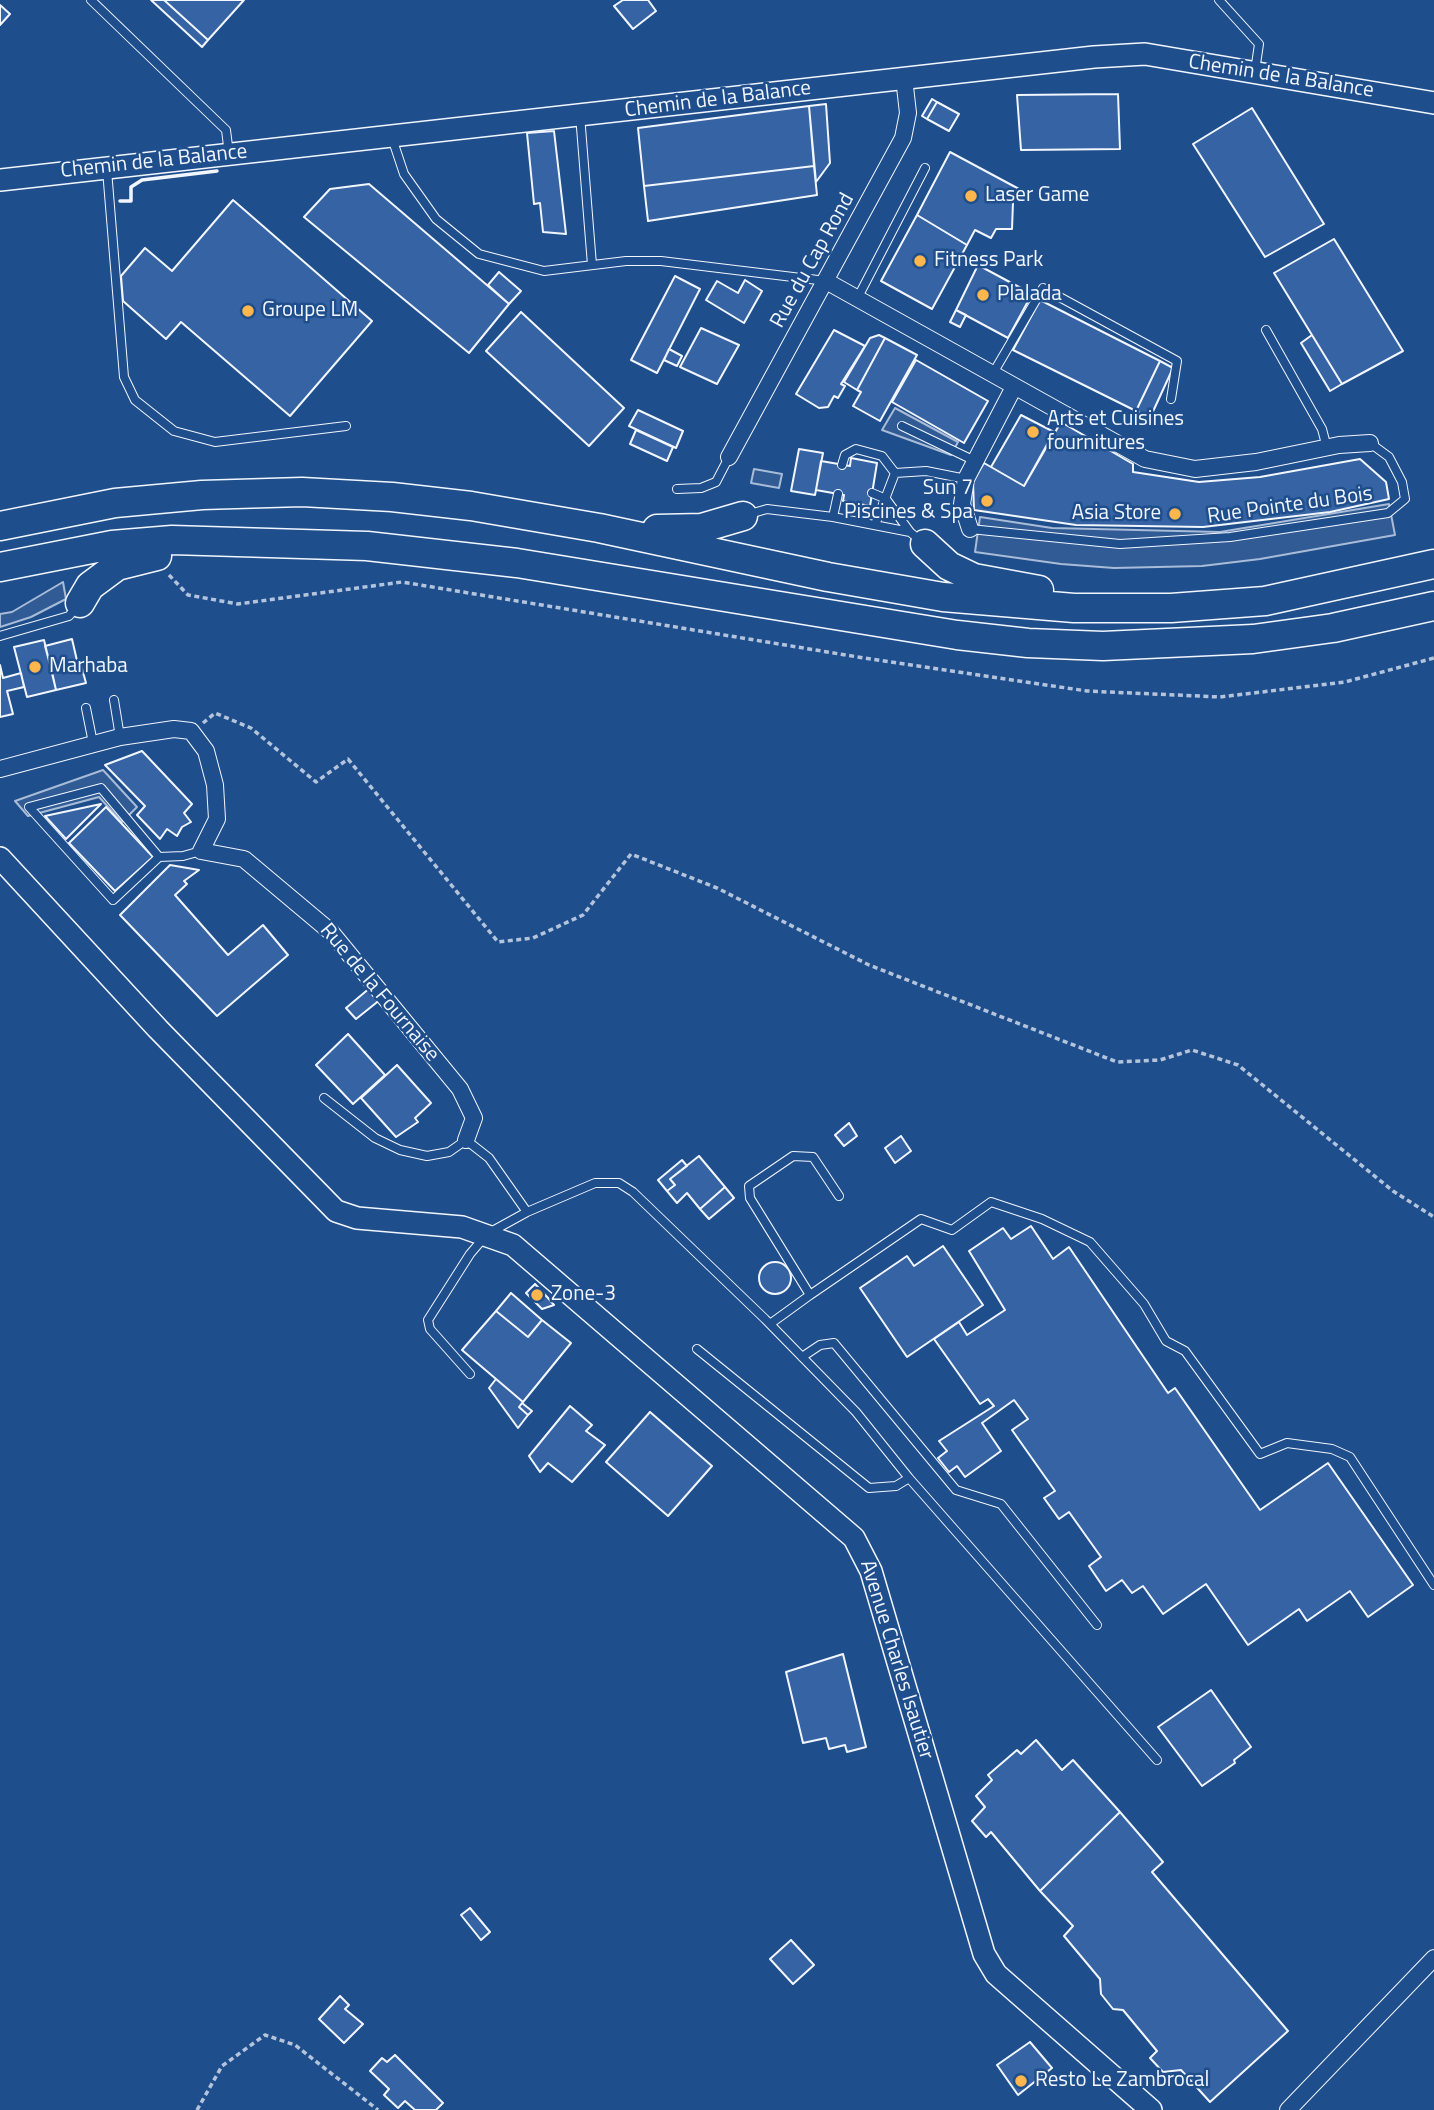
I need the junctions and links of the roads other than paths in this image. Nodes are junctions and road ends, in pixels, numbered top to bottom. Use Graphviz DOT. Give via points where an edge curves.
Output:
graph roads {
  1 [pos="91,0"];
  2 [pos="1219,0"];
  3 [pos="1255,71"];
  4 [pos="904,78"];
  5 [pos="1434,103"];
  6 [pos="580,115"];
  7 [pos="392,138"];
  8 [pos="229,154"];
  9 [pos="107,167"];
  10 [pos="925,168"];
  11 [pos="0,180"];
  12 [pos="592,265"];
  13 [pos="826,281"];
  14 [pos="857,299"];
  15 [pos="1266,330"];
  16 [pos="992,374"];
  17 [pos="1014,387"];
  18 [pos="1171,399"];
  19 [pos="346,426"];
  20 [pos="902,426"];
  21 [pos="1370,443"];
  22 [pos="1327,448"];
  23 [pos="729,457"];
  24 [pos="975,461"];
  25 [pos="842,465"];
  26 [pos="895,473"];
  27 [pos="966,479"];
  28 [pos="677,489"];
  29 [pos="872,493"];
  30 [pos="838,494"];
  31 [pos="886,499"];
  32 [pos="743,516"];
  33 [pos="833,517"];
  34 [pos="875,525"];
  35 [pos="0,526"];
  36 [pos="599,528"];
  37 [pos="970,529"];
  38 [pos="917,538"];
  39 [pos="271,541"];
  40 [pos="1428,566"];
  41 [pos="0,567"];
  42 [pos="80,603"];
  43 [pos="1434,606"];
  44 [pos="0,636"];
  45 [pos="114,700"];
  46 [pos="86,708"];
  47 [pos="120,737"];
  48 [pos="93,743"];
  49 [pos="0,769"];
  50 [pos="201,850"];
  51 [pos="159,857"];
  52 [pos="0,858"];
  53 [pos="324,1098"];
  54 [pos="466,1140"];
  55 [pos="839,1195"];
  56 [pos="527,1212"];
  57 [pos="487,1234"];
  58 [pos="810,1295"];
  59 [pos="770,1324"];
  60 [pos="697,1349"];
  61 [pos="802,1357"];
  62 [pos="470,1374"];
  63 [pos="909,1478"];
  64 [pos="1434,1585"];
  65 [pos="1097,1625"];
  66 [pos="1157,1760"];
  67 [pos="1434,1958"];
  68 [pos="1295,2108"];
  69 [pos="1151,2110"];
  1 -- 8 [label="lane" via="226,130"];
  2 -- 3 [label="lane" via="1259,44"];
  3 -- 4 [label="street, Chemin de la Balance" via="1144,54"];
  3 -- 5 [label="street, Chemin de la Balance"];
  4 -- 6 [label="street, Chemin de la Balance"];
  4 -- 13 [label="street, Rue du Cap Rond" via="908,113 903,138"];
  6 -- 7 [label="street, Chemin de la Balance"];
  6 -- 12 [label="lane"];
  7 -- 8 [label="street, Chemin de la Balance"];
  7 -- 12 [label="lane" via="404,174 436,219 479,254 544,271"];
  8 -- 9 [label="street, Chemin de la Balance"];
  9 -- 11 [label="street, Chemin de la Balance"];
  9 -- 19 [label="lane" via="124,377 135,400 174,431 215,442"];
  10 -- 14 [label="lane"];
  12 -- 13 [label="lane" via="662,261"];
  13 -- 14 [label="street, Rue Pointe du Bois"];
  13 -- 23 [label="street, Rue du Cap Rond"];
  14 -- 16 [label="street, Rue Pointe du Bois"];
  15 -- 22 [label="lane" via="1322,429"];
  16 -- 17 [label="street, Rue Pointe du Bois"];
  16 -- 18 [label="lane" via="1043,288 1177,361"];
  17 -- 22 [label="street, Rue Pointe du Bois" via="1144,459 1195,469"];
  17 -- 24 [label="street, Rue Pointe du Bois"];
  20 -- 24 [label="lane"];
  21 -- 22 [label="street, Rue Pointe du Bois"];
  21 -- 37 [label="lane, Rue Pointe du Bois" via="1389,457 1402,482 1405,499 1388,513 1230,537 1120,544"];
  23 -- 28 [label="lane" via="716,482"];
  24 -- 27 [label="street, Rue Pointe du Bois"];
  25 -- 26 [label="lane" via="845,455 856,449 882,456"];
  26 -- 27 [label="lane" via="926,471"];
  26 -- 31 [label="lane"];
  27 -- 37 [label="street, Rue Pointe du Bois" via="962,504"];
  29 -- 31 [label="lane"];
  30 -- 33 [label="lane"];
  31 -- 34 [label="lane"];
  31 -- 38 [label="lane"];
  32 -- 33 [label="lane" via="767,509"];
  32 -- 36 [label="highway" via="702,528"];
  33 -- 34 [label="lane"];
  34 -- 38 [label="lane"];
  35 -- 36 [label="highway" via="115,503 302,492 471,506"];
  36 -- 40 [label="highway" via="930,595 1074,608 1171,608 1265,601"];
  38 -- 40 [label="highway" via="949,566 974,578 1091,594 1254,587"];
  39 -- 41 [label="highway" via="172,540 113,545"];
  39 -- 42 [label="highway" via="117,566 90,586"];
  39 -- 43 [label="highway" via="367,546 517,563 889,625 1028,643 1103,646 1253,639 1333,628"];
  42 -- 44 [label="lane" via="69,616"];
  45 -- 47 [label="lane"];
  46 -- 48 [label="lane"];
  47 -- 48 [label="street"];
  47 -- 50 [label="street" via="191,731 206,751 217,819"];
  48 -- 49 [label="street"];
  50 -- 51 [label="lane"];
  50 -- 54 [label="street, Rue de la Fournaise" via="244,859 331,932 460,1089 474,1118"];
  51 -- 51 [label="lane" via="101,788 29,807 113,900"];
  52 -- 57 [label="street" via="336,1211 357,1218 462,1227"];
  53 -- 54 [label="lane" via="375,1138 400,1150 427,1156 449,1152"];
  54 -- 56 [label="lane" via="489,1158"];
  55 -- 58 [label="lane" via="813,1157 793,1156 749,1186 750,1198"];
  56 -- 57 [label="lane"];
  56 -- 59 [label="lane" via="595,1183 619,1183"];
  57 -- 62 [label="lane" via="428,1320 430,1329"];
  57 -- 69 [label="street, Avenue Charles Isautier" via="513,1245 855,1538 871,1571 984,1954 996,1974"];
  58 -- 59 [label="lane"];
  58 -- 64 [label="lane" via="921,1219 952,1230 991,1202 1054,1225 1090,1242 1144,1304 1166,1340 1185,1351 1260,1454 1287,1443 1350,1457"];
  59 -- 61 [label="lane"];
  60 -- 63 [label="lane" via="869,1488 895,1486"];
  61 -- 63 [label="lane" via="856,1412"];
  61 -- 65 [label="lane" via="820,1345 834,1343 956,1490 1001,1504"];
  63 -- 66 [label="lane"];
  67 -- 68 [label="street"];
}
